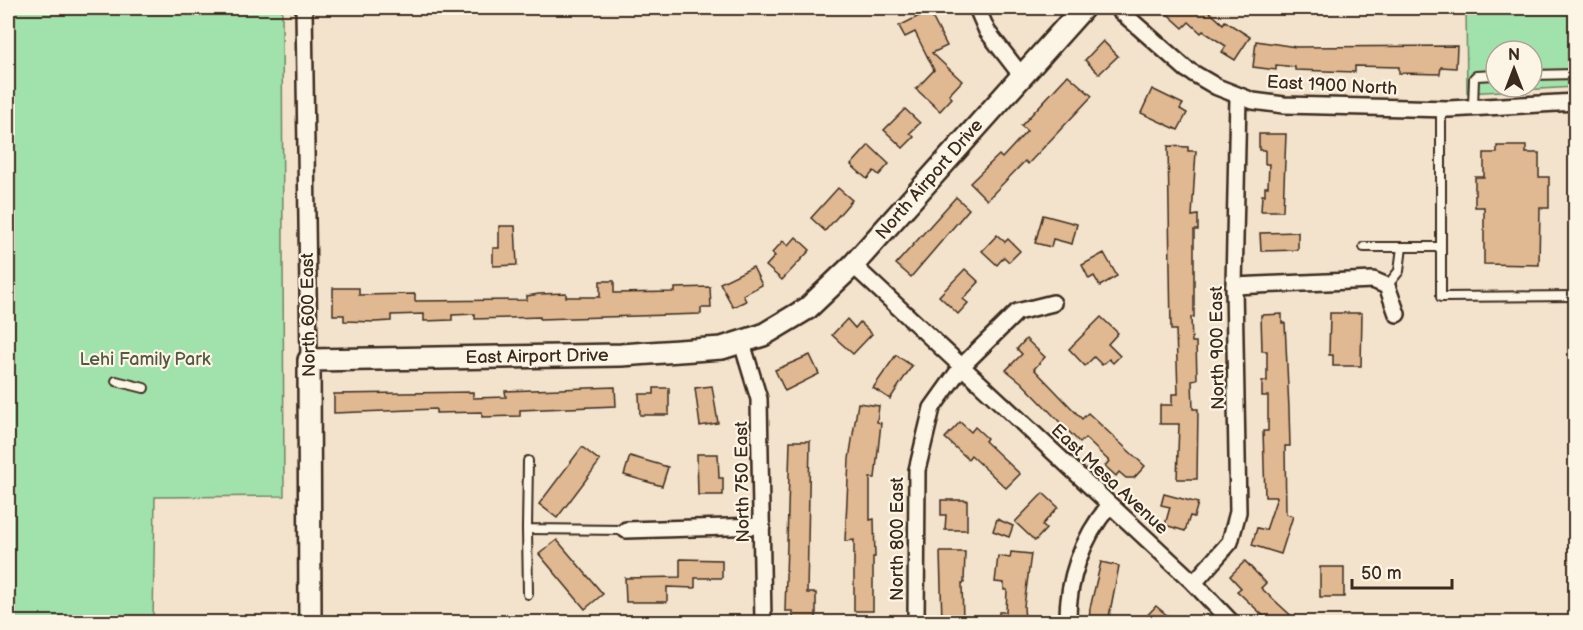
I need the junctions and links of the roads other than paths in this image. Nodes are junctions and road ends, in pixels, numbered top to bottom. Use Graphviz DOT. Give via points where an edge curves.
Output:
graph roads {
  1 [pos="304,8"];
  2 [pos="977,8"];
  3 [pos="1083,8"];
  4 [pos="1117,8"];
  5 [pos="1575,74"];
  6 [pos="1021,75"];
  7 [pos="1544,75"];
  8 [pos="1484,76"];
  9 [pos="1238,97"];
  10 [pos="1575,102"];
  11 [pos="1473,107"];
  12 [pos="1441,109"];
  13 [pos="1364,247"];
  14 [pos="1402,247"];
  15 [pos="1441,247"];
  16 [pos="853,265"];
  17 [pos="1234,286"];
  18 [pos="1387,286"];
  19 [pos="1575,296"];
  20 [pos="1053,303"];
  21 [pos="1396,314"];
  22 [pos="763,335"];
  23 [pos="742,343"];
  24 [pos="309,360"];
  25 [pos="962,366"];
  26 [pos="116,381"];
  27 [pos="144,388"];
  28 [pos="528,461"];
  29 [pos="1109,506"];
  30 [pos="762,526"];
  31 [pos="527,530"];
  32 [pos="626,530"];
  33 [pos="1194,583"];
  34 [pos="528,594"];
  35 [pos="310,622"];
  36 [pos="763,622"];
  37 [pos="916,622"];
  38 [pos="1068,622"];
  39 [pos="1231,622"];
  1 -- 24 [label="street, North 600 East"];
  2 -- 6 [label="street" via="987,32"];
  3 -- 6 [label="street, North Airport Drive"];
  4 -- 9 [label="street, East 1900 North" via="1186,69"];
  5 -- 7 [label="lane"];
  6 -- 16 [label="street, North Airport Drive"];
  8 -- 11 [label="lane" via="1474,78"];
  9 -- 12 [label="street, East 1900 North" via="1284,105"];
  9 -- 17 [label="street, North 900 East"];
  10 -- 11 [label="street, East 1900 North"];
  11 -- 12 [label="street, East 1900 North"];
  12 -- 15 [label="lane"];
  13 -- 14 [label="lane"];
  14 -- 15 [label="lane"];
  14 -- 18 [label="lane" via="1399,271"];
  15 -- 19 [label="lane" via="1441,297"];
  16 -- 22 [label="street, North Airport Drive" via="808,308"];
  16 -- 25 [label="street, East Mesa Avenue"];
  17 -- 18 [label="street" via="1374,280"];
  17 -- 33 [label="street, North 900 East" via="1238,512 1230,542"];
  18 -- 21 [label="street"];
  20 -- 25 [label="street, North 800 East" via="1017,312"];
  22 -- 23 [label="street, East Airport Drive"];
  23 -- 24 [label="street, East Airport Drive" via="722,348 621,355"];
  23 -- 30 [label="street, North 750 East" via="759,399"];
  24 -- 35 [label="street, North 600 East"];
  25 -- 29 [label="street, East Mesa Avenue"];
  25 -- 37 [label="street, North 800 East" via="932,408 916,470"];
  26 -- 27 [label="lane"];
  28 -- 31 [label="lane"];
  29 -- 33 [label="street, East Mesa Avenue"];
  29 -- 38 [label="street" via="1077,561"];
  30 -- 32 [label="street"];
  30 -- 36 [label="street, North 750 East"];
  31 -- 32 [label="lane"];
  31 -- 34 [label="lane"];
  33 -- 39 [label="street, East Mesa Avenue"];
}
